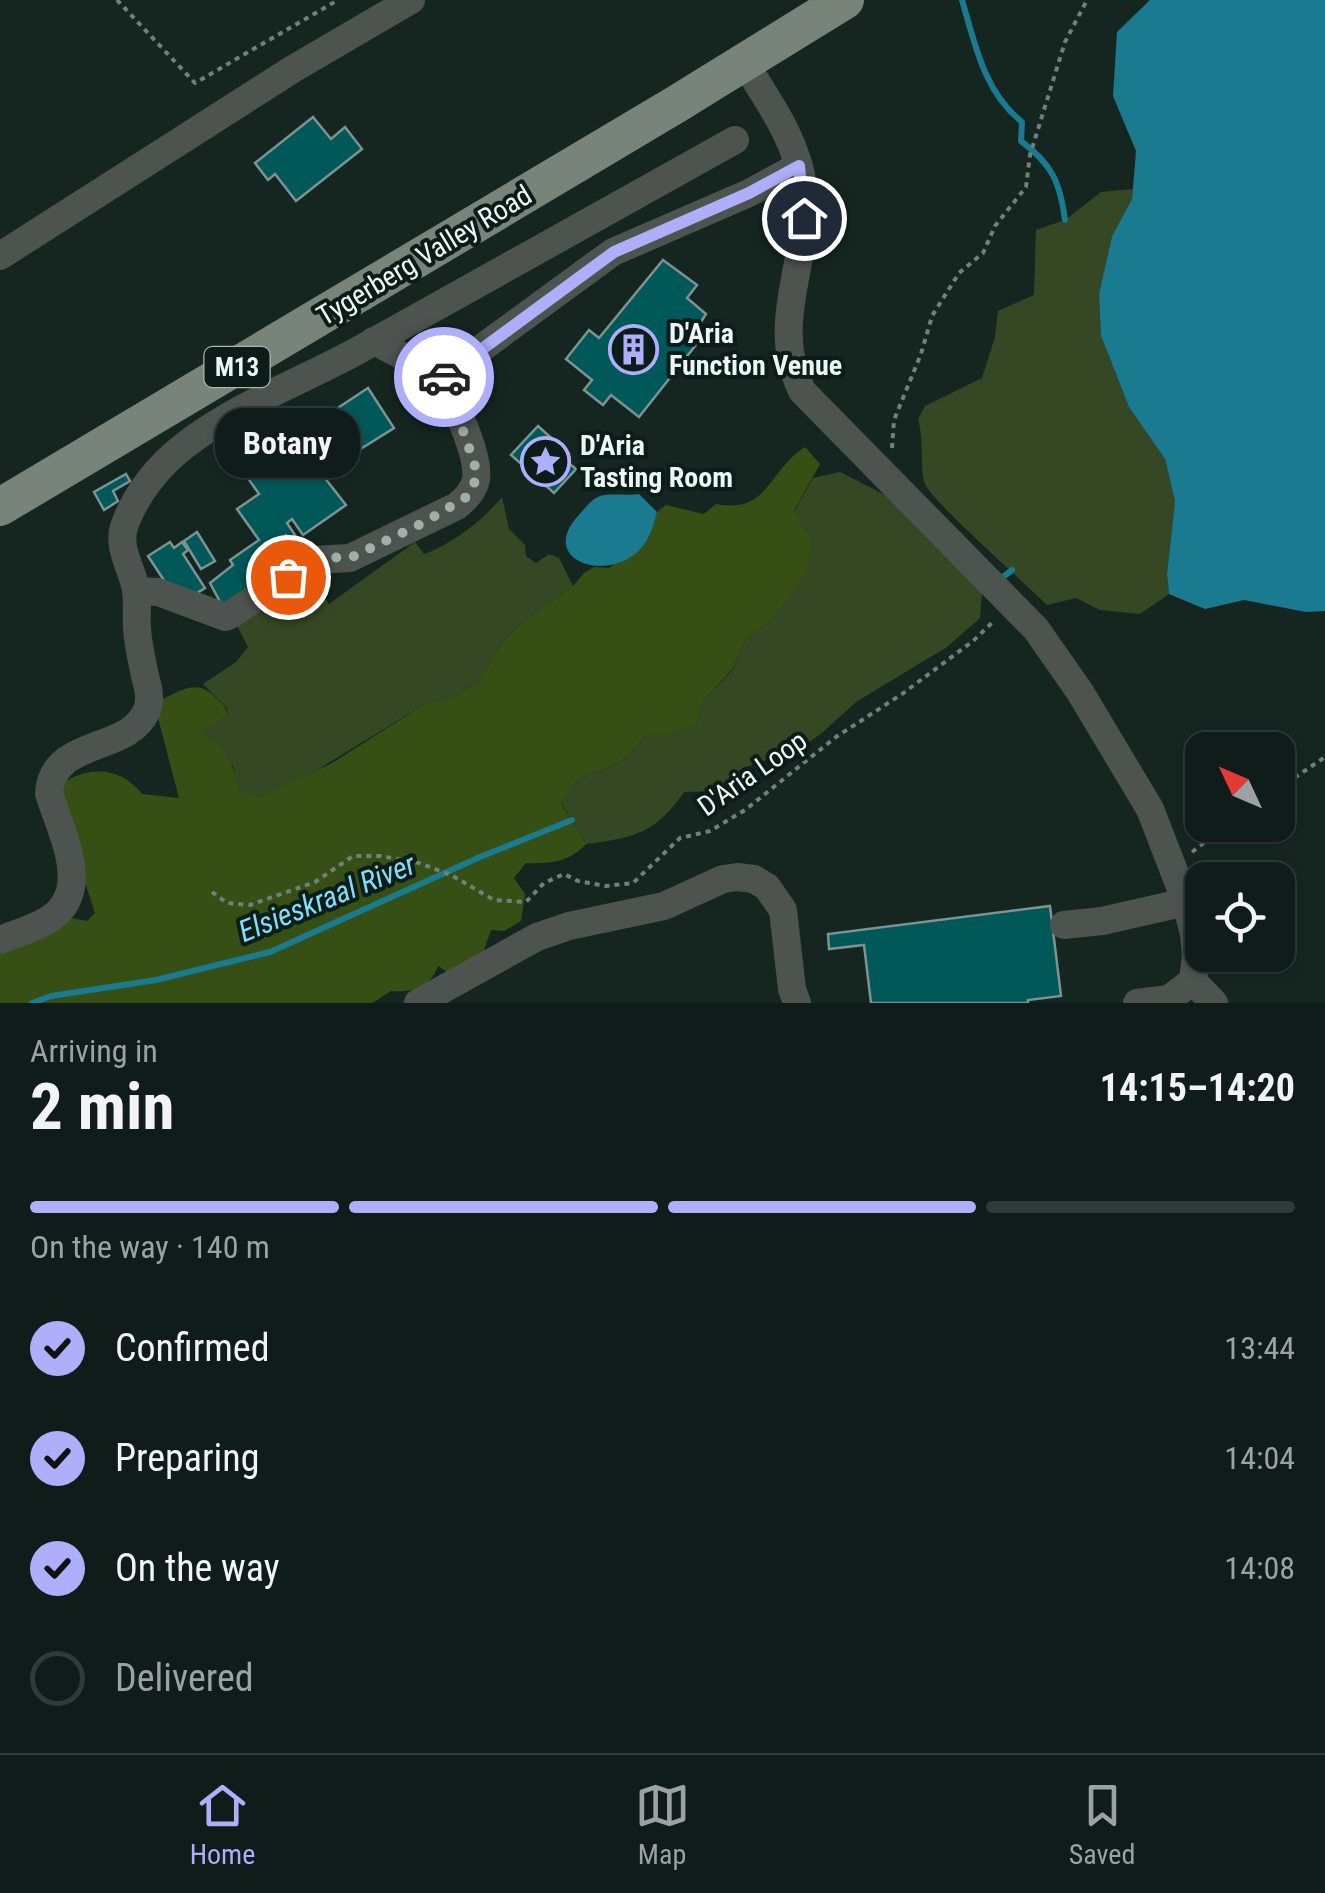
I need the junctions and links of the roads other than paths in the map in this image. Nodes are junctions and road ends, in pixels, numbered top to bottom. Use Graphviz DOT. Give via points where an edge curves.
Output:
graph roads {
  1 [pos="411,0"];
  2 [pos="845,0"];
  3 [pos="744,62"];
  4 [pos="735,140"];
  5 [pos="799,166"];
  6 [pos="0,256"];
  7 [pos="374,341"];
  8 [pos="442,378"];
  9 [pos="0,507"];
  10 [pos="136,590"];
  11 [pos="1185,900"];
  12 [pos="1185,902"];
  13 [pos="1064,926"];
  14 [pos="0,940"];
  15 [pos="1194,972"];
  16 [pos="1193,980"];
  17 [pos="418,1003"];
  18 [pos="797,1003"];
  19 [pos="1137,1003"];
  20 [pos="1214,1003"];
  1 -- 6 [label="street"];
  2 -- 3 [label="main road, Tygerberg Valley Road / M13"];
  3 -- 5 [label="street"];
  3 -- 9 [label="main road, Tygerberg Valley Road / M13"];
  4 -- 7 [label="street"];
  5 -- 8 [label="street" via="614,252"];
  5 -- 11 [label="street" via="804,218 789,307 789,359 807,399 1056,655 1150,809"];
  7 -- 8 [label="street"];
  7 -- 10 [label="street" via="237,412 160,468 139,494 121,536"];
  8 -- 10 [label="street" via="477,477 457,506 350,558 313,560 230,615"];
  10 -- 14 [label="street" via="148,708 127,732 57,767 49,793 74,876 69,900 48,920"];
  12 -- 13 [label="street"];
  15 -- 16 [label="street"];
  16 -- 19 [label="street" via="1169,999"];
  16 -- 20 [label="street"];
  17 -- 18 [label="street" via="536,937 664,906 737,877 766,887 783,910"];
}
